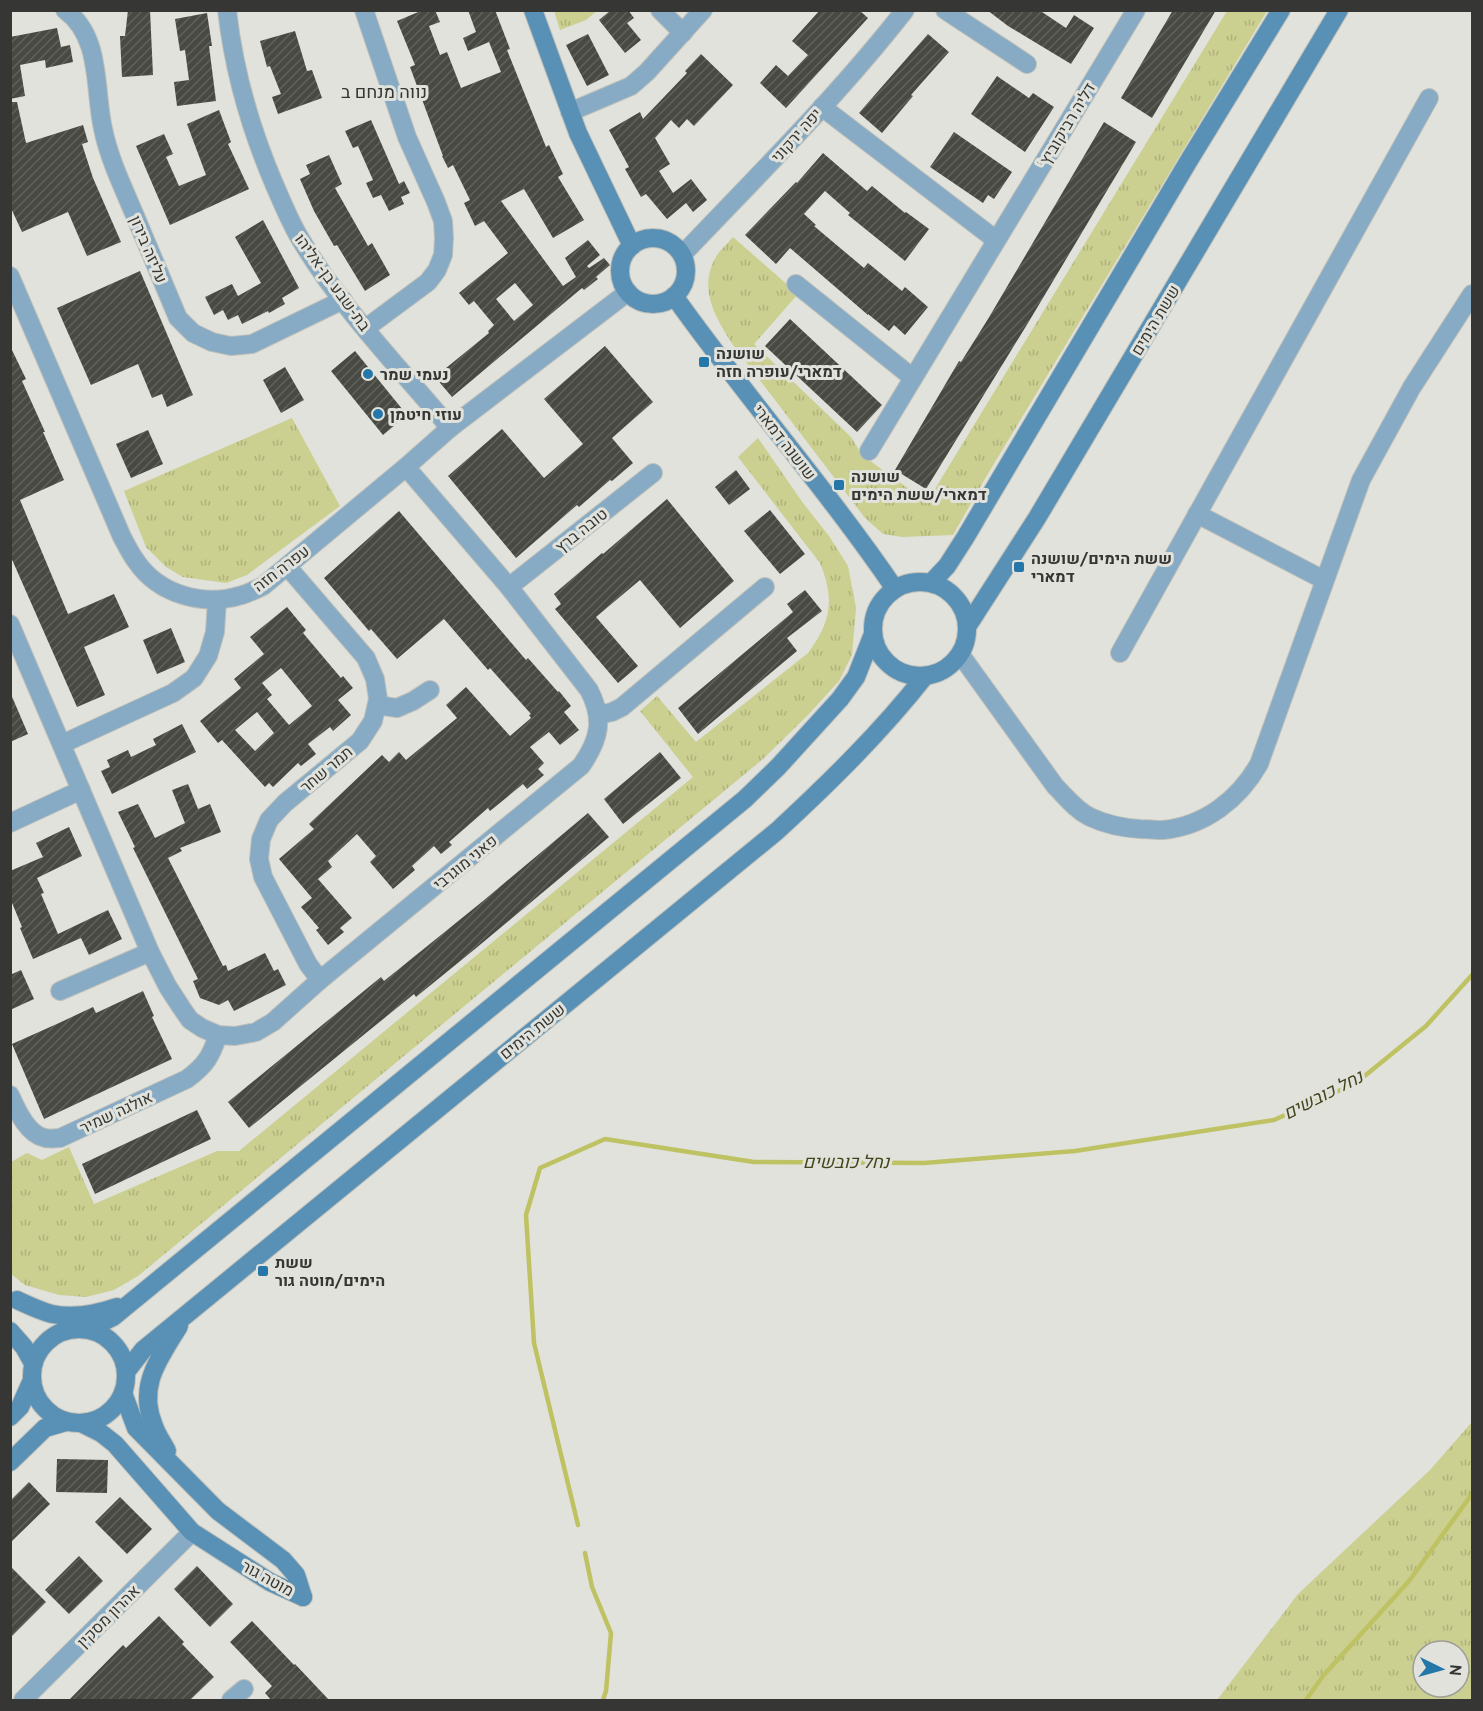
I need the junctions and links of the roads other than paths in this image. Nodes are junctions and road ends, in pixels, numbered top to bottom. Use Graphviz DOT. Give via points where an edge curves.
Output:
graph roads {
  1 [pos="65,10"];
  2 [pos="227,10"];
  3 [pos="364,10"];
  4 [pos="533,10"];
  5 [pos="660,10"];
  6 [pos="703,10"];
  7 [pos="905,10"];
  8 [pos="945,10"];
  9 [pos="1136,10"];
  10 [pos="1281,10"];
  11 [pos="1339,10"];
  12 [pos="683,33"];
  13 [pos="1027,64"];
  14 [pos="1429,98"];
  15 [pos="822,107"];
  16 [pos="570,112"];
  17 [pos="996,240"];
  18 [pos="632,246"];
  19 [pos="682,255"];
  20 [pos="10,276"];
  21 [pos="796,284"];
  22 [pos="628,292"];
  23 [pos="1473,294"];
  24 [pos="674,296"];
  25 [pos="343,300"];
  26 [pos="17,312"];
  27 [pos="366,328"];
  28 [pos="913,378"];
  29 [pos="450,428"];
  30 [pos="869,451"];
  31 [pos="406,467"];
  32 [pos="653,473"];
  33 [pos="1197,514"];
  34 [pos="287,566"];
  35 [pos="1324,580"];
  36 [pos="931,583"];
  37 [pos="509,587"];
  38 [pos="765,587"];
  39 [pos="895,589"];
  40 [pos="218,600"];
  41 [pos="10,624"];
  42 [pos="967,627"];
  43 [pos="873,634"];
  44 [pos="1119,653"];
  45 [pos="960,654"];
  46 [pos="18,664"];
  47 [pos="925,676"];
  48 [pos="430,690"];
  49 [pos="377,705"];
  50 [pos="598,715"];
  51 [pos="62,744"];
  52 [pos="81,790"];
  53 [pos="10,823"];
  54 [pos="150,952"];
  55 [pos="320,980"];
  56 [pos="60,991"];
  57 [pos="218,1035"];
  58 [pos="10,1095"];
  59 [pos="14,1296"];
  60 [pos="130,1303"];
  61 [pos="186,1315"];
  62 [pos="89,1329"];
  63 [pos="64,1330"];
  64 [pos="10,1331"];
  65 [pos="33,1372"];
  66 [pos="126,1372"];
  67 [pos="123,1393"];
  68 [pos="10,1417"];
  69 [pos="74,1422"];
  70 [pos="10,1462"];
  71 [pos="176,1469"];
  72 [pos="192,1532"];
  73 [pos="23,1701"];
  1 -- 25 [label="street, עליזה בירון" via="89,39 103,130 113,163 178,318 193,333 212,342 231,346 252,344"];
  2 -- 25 [label="street, בת-שבע בן-אליהו" via="239,84 264,162 297,234"];
  3 -- 27 [label="street" via="407,137 443,221 444,238 443,255 428,282"];
  4 -- 16 [label="main road"];
  5 -- 12 [label="street"];
  6 -- 12 [label="street"];
  7 -- 15 [label="street, יפה ירקוני"];
  8 -- 13 [label="street"];
  9 -- 17 [label="street, 'דליה רביקוביץ"];
  10 -- 36 [label="main road" via="965,538"];
  11 -- 42 [label="main road, ששת הימים" via="1043,508"];
  12 -- 16 [label="street" via="631,86"];
  14 -- 33 [label="street"];
  15 -- 17 [label="street"];
  15 -- 19 [label="street, יפה ירקוני"];
  16 -- 18 [label="main road"];
  17 -- 28 [label="street, 'דליה רביקוביץ"];
  18 -- 19 [label="main road" via="659,238"];
  18 -- 22 [label="main road" via="625,253 620,273"];
  19 -- 24 [label="main road" via="685,277"];
  20 -- 26 [label="street, עפרה חזה"];
  21 -- 28 [label="street"];
  22 -- 24 [label="main road" via="645,303 656,304"];
  22 -- 29 [label="street, עפרה חזה"];
  23 -- 35 [label="street" via="1412,387 1366,469"];
  24 -- 39 [label="main road, שושנה דמארי"];
  25 -- 27 [label="street, בת-שבע בן-אליהו"];
  26 -- 40 [label="street, עפרה חזה" via="136,562 173,593"];
  27 -- 29 [label="street, בת-שבע בן-אליהו"];
  28 -- 30 [label="street, 'דליה רביקוביץ"];
  29 -- 31 [label="street, עפרה חזה"];
  31 -- 34 [label="street, עפרה חזה"];
  31 -- 37 [label="street"];
  32 -- 37 [label="street, טובה ברץ"];
  33 -- 35 [label="street"];
  33 -- 44 [label="street"];
  34 -- 40 [label="street, עפרה חזה" via="263,586"];
  34 -- 49 [label="street, תמר שחר" via="366,658 375,679"];
  35 -- 45 [label="street" via="1251,778 1221,808 1198,821 1164,830 1110,824 1090,817 1071,803"];
  36 -- 39 [label="main road" via="918,581"];
  36 -- 42 [label="main road" via="945,588 956,599"];
  37 -- 50 [label="street" via="589,690"];
  38 -- 50 [label="street" via="622,707"];
  39 -- 43 [label="main road" via="877,608"];
  40 -- 51 [label="street" via="208,656 194,678 173,693"];
  41 -- 46 [label="street"];
  42 -- 45 [label="main road"];
  43 -- 47 [label="main road" via="885,661 910,675"];
  43 -- 60 [label="main road" via="856,677 840,699 745,799"];
  45 -- 47 [label="main road" via="951,665"];
  46 -- 51 [label="street"];
  47 -- 61 [label="main road, ששת הימים" via="847,765 777,831"];
  48 -- 49 [label="street" via="397,708"];
  49 -- 55 [label="street, תמר שחר" via="360,741 285,803 269,820 261,839 263,877"];
  50 -- 55 [label="street, פאני מוגרבי" via="592,750 581,766"];
  51 -- 52 [label="street"];
  52 -- 53 [label="street"];
  52 -- 54 [label="street"];
  54 -- 56 [label="street"];
  54 -- 57 [label="street" via="190,1020"];
  55 -- 57 [label="street, פאני מוגרבי" via="256,1032"];
  57 -- 58 [label="street, אולגה שמיר" via="210,1057 188,1079 60,1138 44,1138 31,1130"];
  59 -- 60 [label="main road" via="45,1312 68,1315 107,1311"];
  59 -- 63 [label="main road" via="29,1314 49,1328"];
  60 -- 62 [label="main road"];
  61 -- 66 [label="main road, ששת הימים" via="143,1350"];
  61 -- 71 [label="main road" via="153,1369 148,1391 154,1427"];
  62 -- 63 [label="main road"];
  62 -- 66 [label="main road" via="114,1344"];
  63 -- 65 [label="main road" via="40,1349"];
  64 -- 65 [label="main road" via="24,1347"];
  65 -- 68 [label="main road" via="20,1407"];
  65 -- 69 [label="main road" via="35,1394 43,1406 53,1416"];
  66 -- 67 [label="main road"];
  67 -- 69 [label="main road" via="106,1414 94,1421"];
  67 -- 71 [label="main road, מוטה גור" via="136,1428"];
  69 -- 70 [label="main road" via="45,1428"];
  69 -- 72 [label="main road, מוטה גור" via="116,1444"];
  71 -- 72 [label="main road, מוטה גור" via="218,1511 283,1560 296,1575 303,1597 270,1582"];
  72 -- 73 [label="street, אהרון מסקין"];
}
